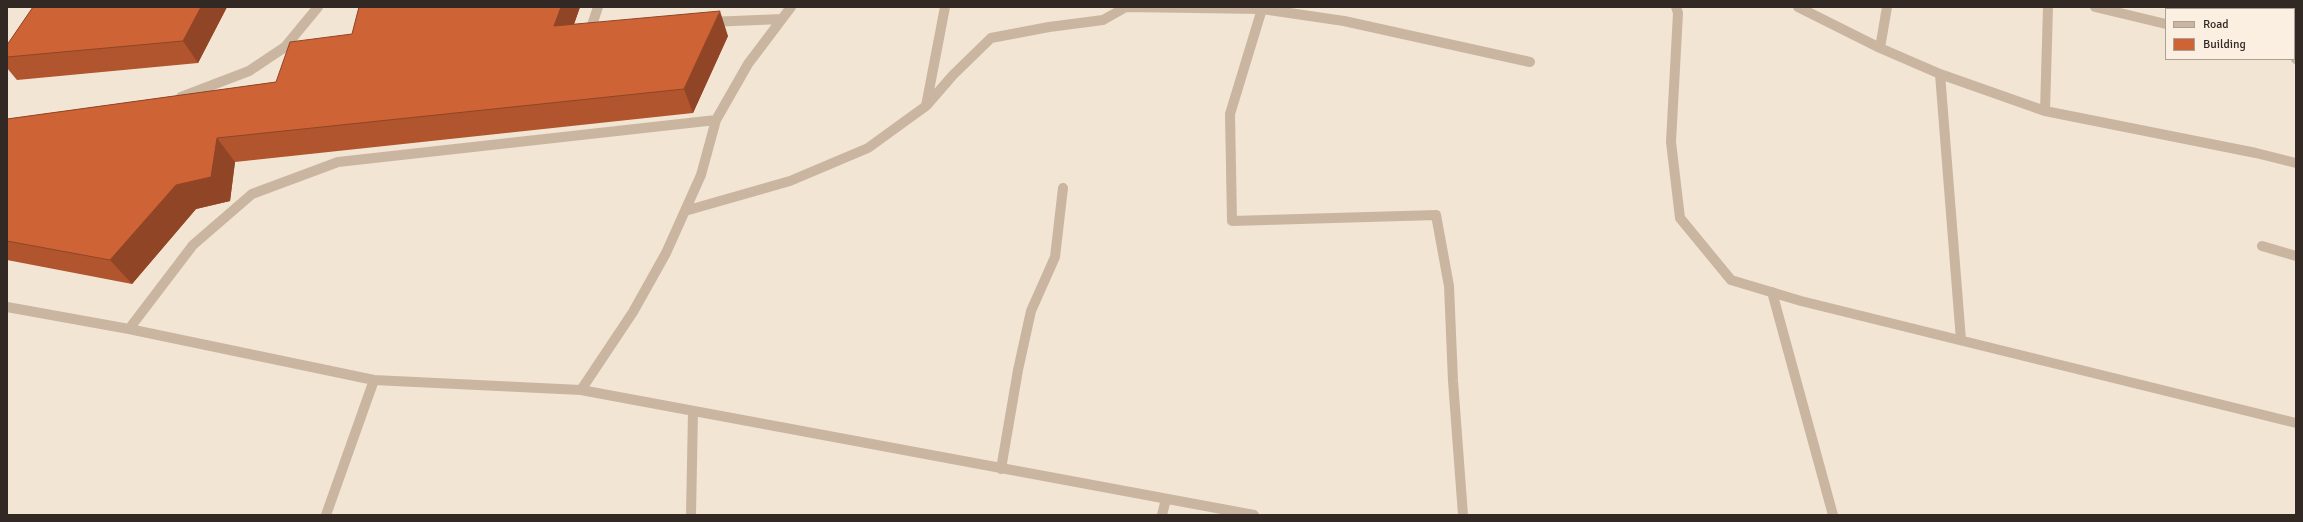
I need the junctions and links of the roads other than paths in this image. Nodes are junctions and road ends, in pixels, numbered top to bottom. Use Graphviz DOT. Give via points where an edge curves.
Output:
graph roads {
  1 [pos="318,7"];
  2 [pos="598,7"];
  3 [pos="791,7"];
  4 [pos="946,7"];
  5 [pos="1126,7"];
  6 [pos="1676,7"];
  7 [pos="1798,7"];
  8 [pos="1886,7"];
  9 [pos="2048,7"];
  10 [pos="2095,7"];
  11 [pos="1262,9"];
  12 [pos="782,19"];
  13 [pos="698,23"];
  14 [pos="2165,24"];
  15 [pos="596,38"];
  16 [pos="1880,48"];
  17 [pos="1530,62"];
  18 [pos="1940,74"];
  19 [pos="174,99"];
  20 [pos="926,106"];
  21 [pos="2045,110"];
  22 [pos="716,120"];
  23 [pos="2296,163"];
  24 [pos="1063,188"];
  25 [pos="685,211"];
  26 [pos="2262,246"];
  27 [pos="2296,256"];
  28 [pos="1772,292"];
  29 [pos="7,307"];
  30 [pos="129,329"];
  31 [pos="1962,340"];
  32 [pos="374,380"];
  33 [pos="581,390"];
  34 [pos="693,411"];
  35 [pos="2296,423"];
  36 [pos="1001,469"];
  37 [pos="1166,499"];
  38 [pos="326,515"];
  39 [pos="690,515"];
  40 [pos="1162,515"];
  41 [pos="1254,515"];
  42 [pos="1463,515"];
  43 [pos="1833,515"];
  1 -- 19 [label="street" via="285,47 249,71"];
  2 -- 15 [label="street" via="588,39"];
  3 -- 12 [label="street"];
  4 -- 20 [label="street"];
  5 -- 11 [label="street"];
  5 -- 20 [label="street" via="1104,20 991,38"];
  6 -- 28 [label="street" via="1678,13 1671,142 1680,218 1731,280"];
  7 -- 16 [label="street"];
  8 -- 16 [label="street"];
  9 -- 21 [label="street"];
  10 -- 14 [label="street"];
  11 -- 17 [label="street" via="1344,21"];
  11 -- 42 [label="street" via="1230,114 1232,221 1436,216 1449,286"];
  12 -- 13 [label="street"];
  12 -- 22 [label="street" via="748,64"];
  16 -- 18 [label="street"];
  18 -- 21 [label="street"];
  18 -- 31 [label="street"];
  20 -- 25 [label="street" via="861,151 790,181"];
  21 -- 23 [label="street"];
  22 -- 25 [label="street" via="701,175"];
  22 -- 30 [label="street" via="338,162 252,194 193,245"];
  24 -- 36 [label="street" via="1055,257 1031,311"];
  25 -- 33 [label="street" via="666,253 633,312"];
  26 -- 27 [label="street"];
  28 -- 31 [label="street"];
  28 -- 43 [label="street"];
  29 -- 30 [label="street"];
  30 -- 32 [label="street"];
  31 -- 35 [label="street"];
  32 -- 33 [label="street"];
  32 -- 38 [label="street"];
  33 -- 34 [label="street"];
  34 -- 36 [label="street"];
  34 -- 39 [label="street"];
  36 -- 37 [label="street"];
  37 -- 40 [label="street"];
  37 -- 41 [label="street"];
}
